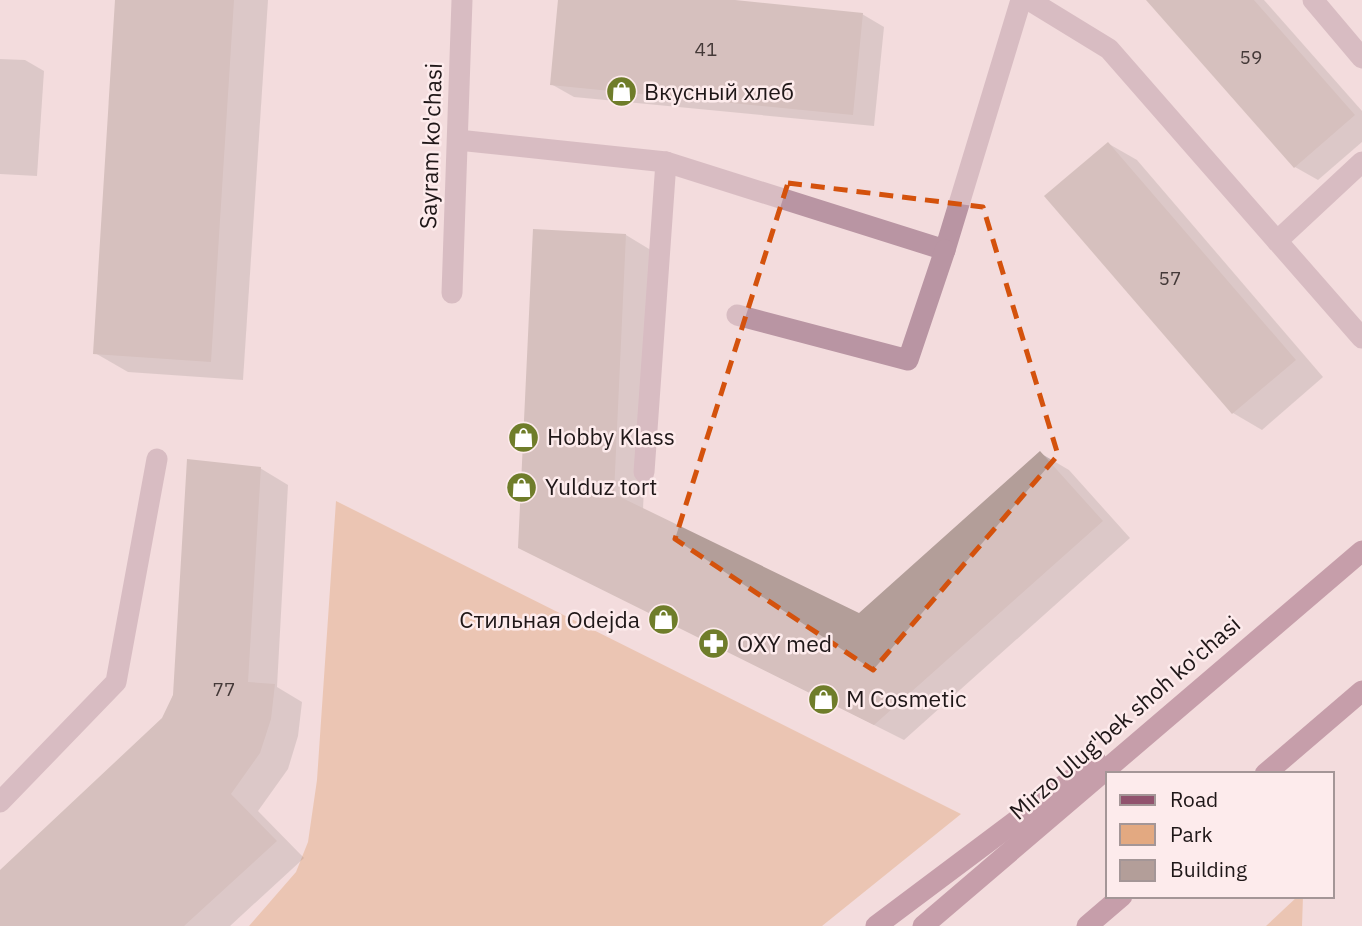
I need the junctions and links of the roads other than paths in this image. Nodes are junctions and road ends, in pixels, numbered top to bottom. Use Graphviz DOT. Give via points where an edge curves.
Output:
graph roads {
  1 [pos="462,0"];
  2 [pos="1021,0"];
  3 [pos="1029,0"];
  4 [pos="1313,0"];
  5 [pos="1362,58"];
  6 [pos="458,140"];
  7 [pos="666,162"];
  8 [pos="1362,162"];
  9 [pos="1277,241"];
  10 [pos="945,250"];
  11 [pos="452,293"];
  12 [pos="737,315"];
  13 [pos="1362,338"];
  14 [pos="157,459"];
  15 [pos="644,472"];
  16 [pos="1362,551"];
  17 [pos="1230,663"];
  18 [pos="1362,691"];
  19 [pos="1267,772"];
  20 [pos="0,802"];
  21 [pos="1120,898"];
  22 [pos="876,926"];
  23 [pos="923,926"];
  24 [pos="1087,926"];
  1 -- 6 [label="street, Sayram ko'chasi"];
  2 -- 10 [label="street"];
  3 -- 9 [label="street" via="1109,49"];
  4 -- 5 [label="street"];
  6 -- 7 [label="street"];
  6 -- 11 [label="street, Sayram ko'chasi"];
  7 -- 10 [label="street"];
  7 -- 15 [label="street"];
  8 -- 9 [label="street"];
  9 -- 13 [label="street"];
  10 -- 12 [label="street" via="908,360"];
  14 -- 20 [label="street" via="116,682"];
  16 -- 17 [label="main road, Mirzo Ulug'bek shoh ko'chasi"];
  17 -- 22 [label="main road"];
  17 -- 23 [label="main road, Mirzo Ulug'bek shoh ko'chasi"];
  18 -- 19 [label="main road"];
  21 -- 24 [label="main road"];
}
